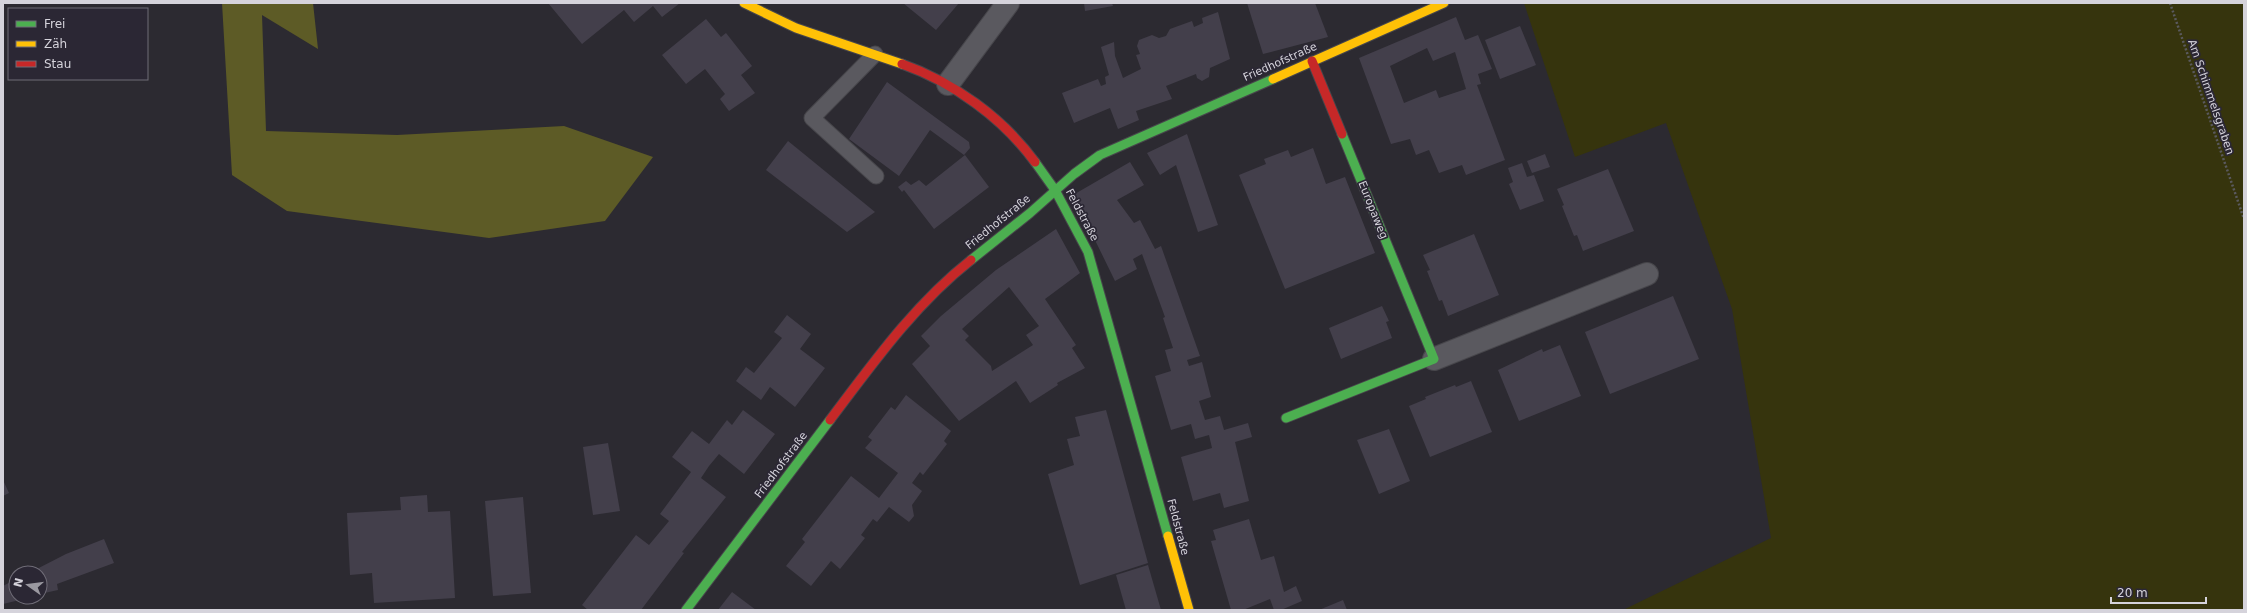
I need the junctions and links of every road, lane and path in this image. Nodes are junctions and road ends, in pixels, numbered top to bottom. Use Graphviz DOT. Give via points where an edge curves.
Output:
graph roads {
  1 [pos="744,3"];
  2 [pos="1008,3"];
  3 [pos="1444,3"];
  4 [pos="2170,3"];
  5 [pos="875,54"];
  6 [pos="1312,61"];
  7 [pos="948,84"];
  8 [pos="876,176"];
  9 [pos="1055,190"];
  10 [pos="2244,218"];
  11 [pos="1647,274"];
  12 [pos="1434,359"];
  13 [pos="1286,418"];
  14 [pos="687,609"];
  15 [pos="1189,610"];
  1 -- 5 [label="street, Feldstraße" via="796,28"];
  2 -- 7 [label="street"];
  3 -- 6 [label="street, Friedhofstraße"];
  4 -- 10 [label="path, Am Schimmelsgraben"];
  5 -- 7 [label="street, Feldstraße"];
  5 -- 8 [label="lane" via="812,118"];
  6 -- 9 [label="street, Friedhofstraße" via="1100,155"];
  6 -- 12 [label="street, Europaweg"];
  7 -- 9 [label="street, Feldstraße" via="989,114 1027,151"];
  9 -- 14 [label="street, Friedhofstraße" via="930,296 880,354"];
  9 -- 15 [label="street, Feldstraße" via="1088,252"];
  11 -- 12 [label="street"];
  12 -- 13 [label="street"];
}
